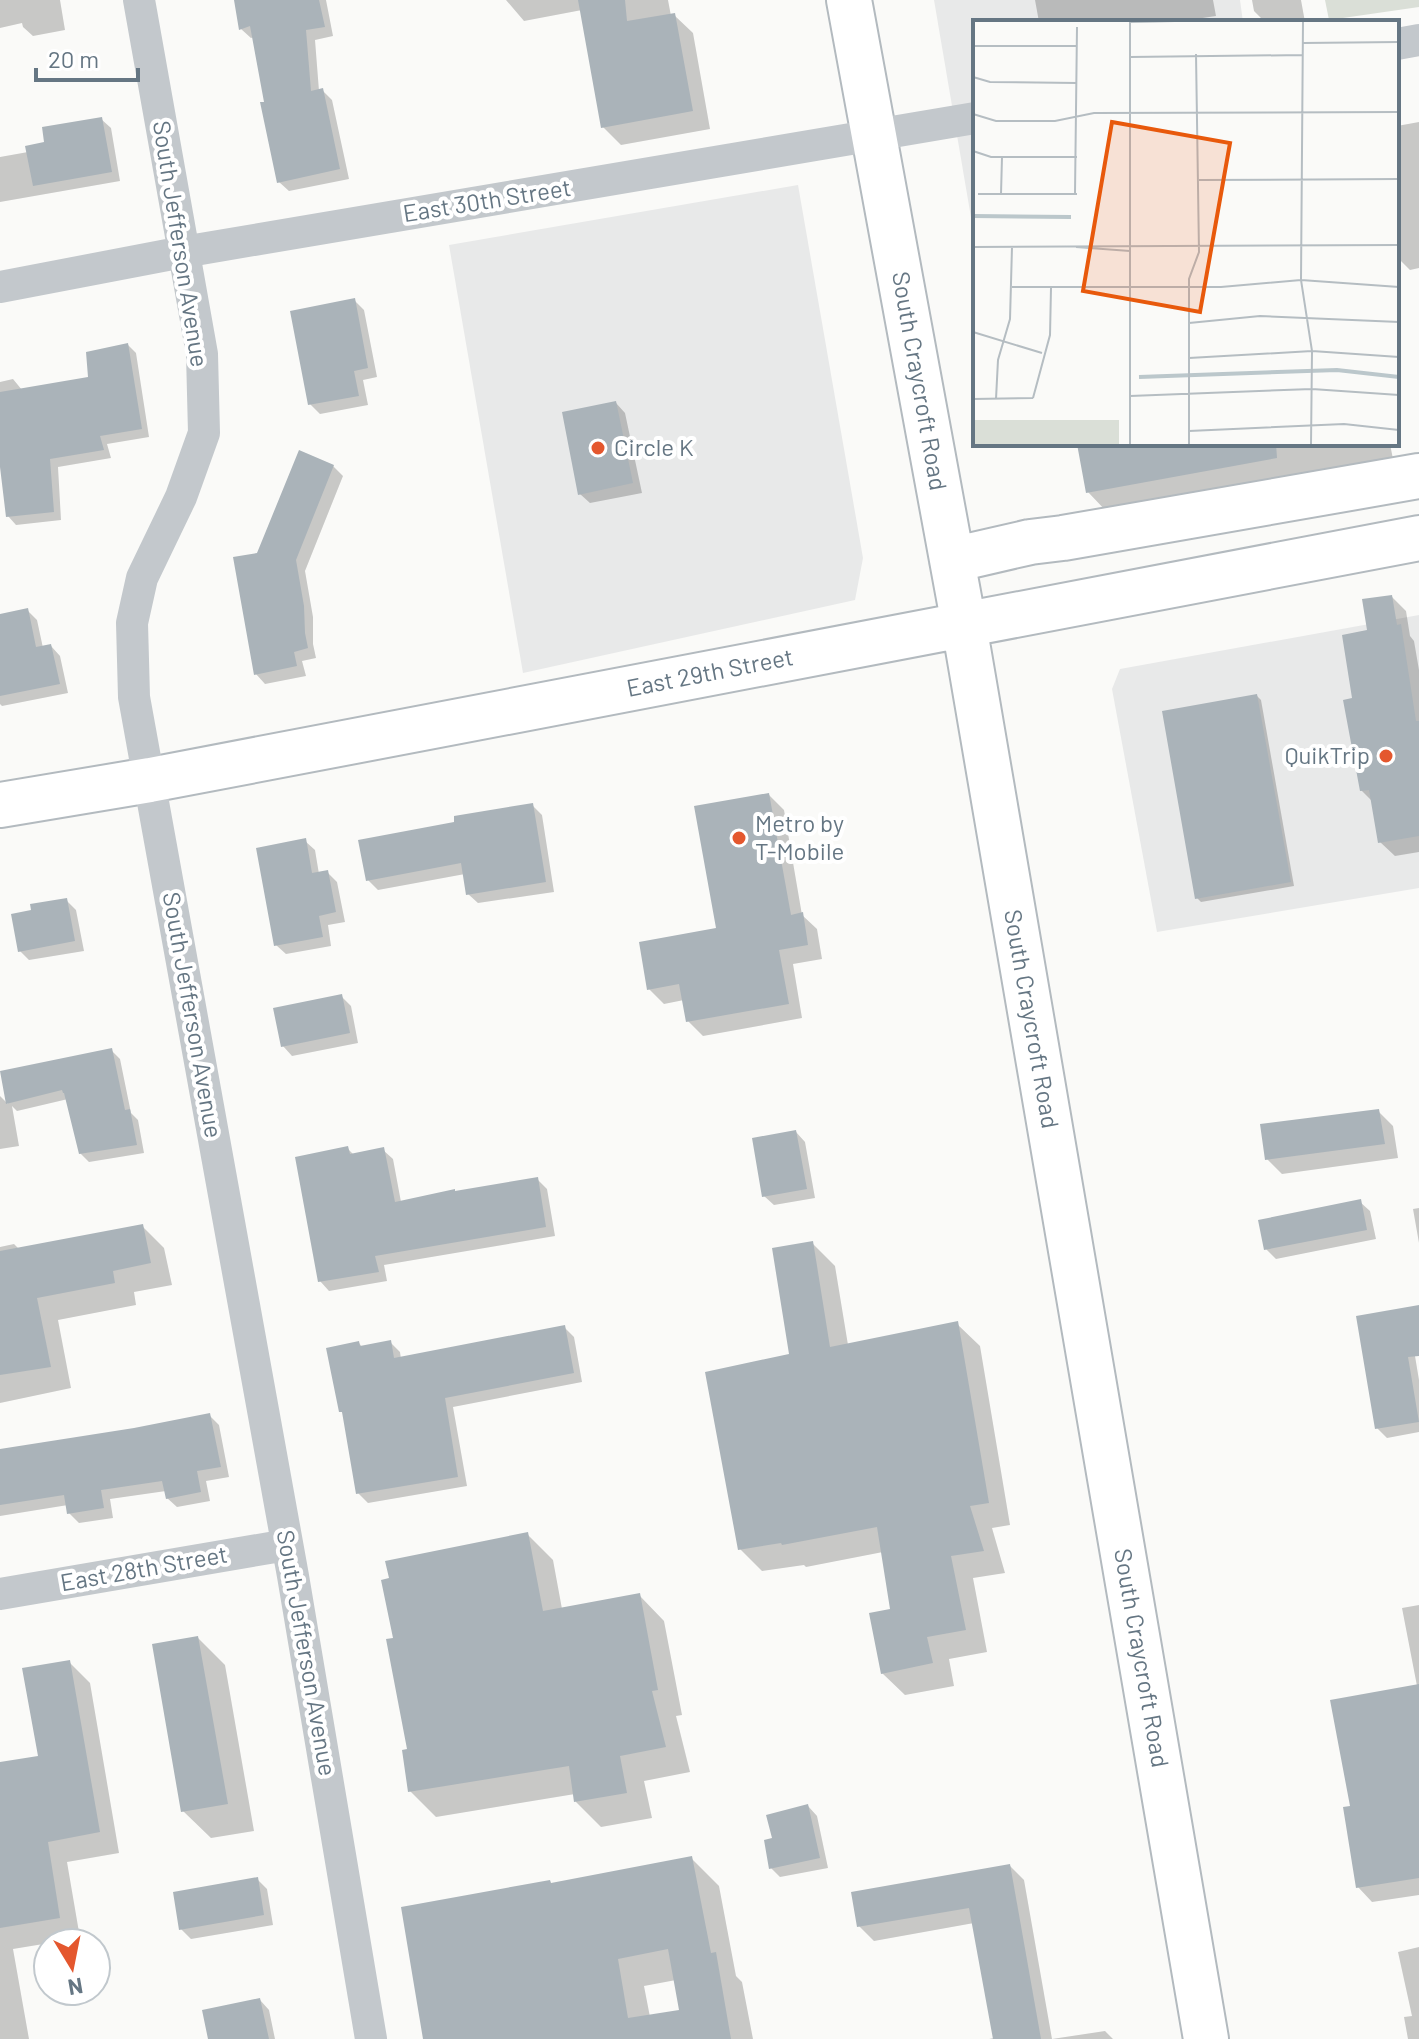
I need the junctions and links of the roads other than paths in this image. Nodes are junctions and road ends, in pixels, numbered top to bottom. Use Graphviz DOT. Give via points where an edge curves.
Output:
graph roads {
  1 [pos="139,0"];
  2 [pos="849,0"];
  3 [pos="1419,40"];
  4 [pos="1399,44"];
  5 [pos="973,118"];
  6 [pos="874,136"];
  7 [pos="183,252"];
  8 [pos="0,287"];
  9 [pos="1419,476"];
  10 [pos="1419,538"];
  11 [pos="952,560"];
  12 [pos="964,625"];
  13 [pos="150,780"];
  14 [pos="0,805"];
  15 [pos="287,1545"];
  16 [pos="0,1594"];
  17 [pos="371,2039"];
  18 [pos="1206,2039"];
  1 -- 7 [label="street, South Jefferson Avenue"];
  2 -- 6 [label="main road, South Craycroft Road"];
  3 -- 4 [label="street"];
  5 -- 6 [label="street, East 30th Street"];
  6 -- 7 [label="street, East 30th Street"];
  6 -- 11 [label="main road, South Craycroft Road"];
  7 -- 8 [label="street, East 30th Street"];
  7 -- 13 [label="street, South Jefferson Avenue" via="202,354 204,433 181,497 142,578 132,623 134,697"];
  9 -- 11 [label="main road"];
  10 -- 12 [label="main road, East 29th Street"];
  11 -- 12 [label="main road, South Craycroft Road"];
  12 -- 13 [label="main road, East 29th Street"];
  12 -- 18 [label="main road, South Craycroft Road"];
  13 -- 14 [label="main road, East 29th Street"];
  13 -- 15 [label="street, South Jefferson Avenue"];
  15 -- 16 [label="street, East 28th Street"];
  15 -- 17 [label="street, South Jefferson Avenue"];
}
